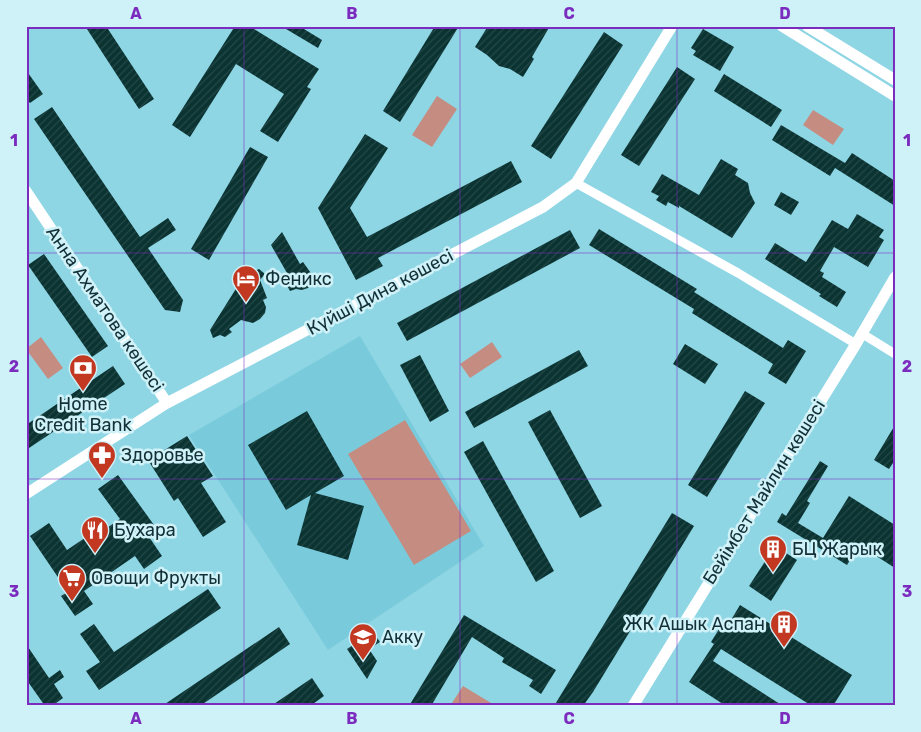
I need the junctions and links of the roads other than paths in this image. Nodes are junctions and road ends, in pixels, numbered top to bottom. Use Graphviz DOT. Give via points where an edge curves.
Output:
graph roads {
  1 [pos="672,26"];
  2 [pos="782,26"];
  3 [pos="807,26"];
  4 [pos="895,80"];
  5 [pos="895,96"];
  6 [pos="576,183"];
  7 [pos="26,191"];
  8 [pos="895,277"];
  9 [pos="861,333"];
  10 [pos="856,344"];
  11 [pos="895,354"];
  12 [pos="168,403"];
  13 [pos="26,494"];
  14 [pos="633,706"];
  1 -- 6 [label="street, Күйші Дина көшесі"];
  2 -- 5 [label="street"];
  3 -- 4 [label="street"];
  6 -- 10 [label="street" via="738,273"];
  6 -- 12 [label="street, Күйші Дина көшесі" via="544,207"];
  7 -- 12 [label="street, Анна Ахматова көшесі"];
  8 -- 9 [label="street, Бейімбет Майлин көшесі"];
  9 -- 10 [label="street, Бейімбет Майлин көшесі"];
  9 -- 11 [label="street"];
  10 -- 14 [label="street, Бейімбет Майлин көшесі"];
  12 -- 13 [label="street, Күйші Дина көшесі"];
}
